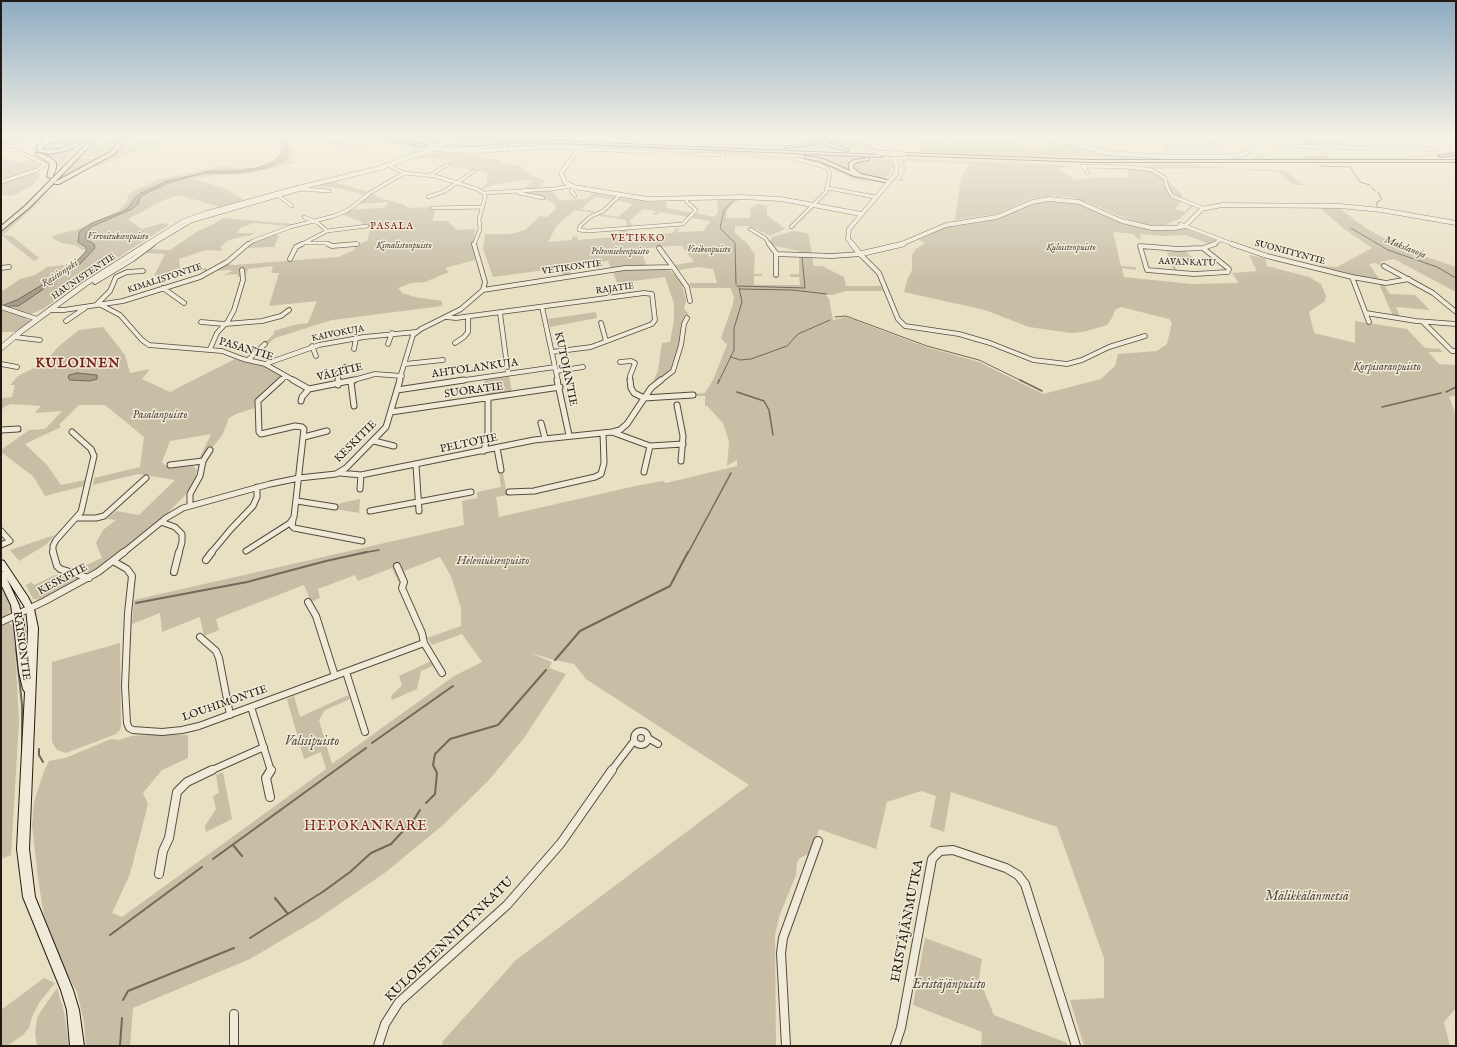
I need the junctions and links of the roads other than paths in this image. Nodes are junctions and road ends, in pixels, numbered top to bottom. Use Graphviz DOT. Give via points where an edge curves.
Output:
graph roads {
  1 [pos="41,186"];
  2 [pos="50,186"];
  3 [pos="53,186"];
  4 [pos="310,186"];
  5 [pos="381,186"];
  6 [pos="452,186"];
  7 [pos="464,186"];
  8 [pos="571,186"];
  9 [pos="879,186"];
  10 [pos="882,186"];
  11 [pos="1167,186"];
  12 [pos="576,187"];
  13 [pos="828,188"];
  14 [pos="330,191"];
  15 [pos="513,191"];
  16 [pos="484,193"];
  17 [pos="277,195"];
  18 [pos="620,195"];
  19 [pos="575,196"];
  20 [pos="37,197"];
  21 [pos="428,197"];
  22 [pos="873,197"];
  23 [pos="543,198"];
  24 [pos="686,198"];
  25 [pos="814,205"];
  26 [pos="292,206"];
  27 [pos="482,207"];
  28 [pos="1201,207"];
  29 [pos="432,208"];
  30 [pos="223,210"];
  31 [pos="857,214"];
  32 [pos="304,217"];
  33 [pos="313,221"];
  34 [pos="1456,222"];
  35 [pos="1,224"];
  36 [pos="1183,225"];
  37 [pos="367,226"];
  38 [pos="791,227"];
  39 [pos="1,229"];
  40 [pos="750,229"];
  41 [pos="328,231"];
  42 [pos="1220,240"];
  43 [pos="305,242"];
  44 [pos="358,244"];
  45 [pos="659,248"];
  46 [pos="1203,248"];
  47 [pos="776,254"];
  48 [pos="860,254"];
  49 [pos="128,257"];
  50 [pos="135,258"];
  51 [pos="290,259"];
  52 [pos="1384,266"];
  53 [pos="9,267"];
  54 [pos="1,268"];
  55 [pos="673,268"];
  56 [pos="242,270"];
  57 [pos="143,271"];
  58 [pos="776,275"];
  59 [pos="1352,277"];
  60 [pos="1409,279"];
  61 [pos="95,282"];
  62 [pos="163,288"];
  63 [pos="483,290"];
  64 [pos="690,301"];
  65 [pos="184,303"];
  66 [pos="98,305"];
  67 [pos="87,306"];
  68 [pos="542,307"];
  69 [pos="3,308"];
  70 [pos="50,310"];
  71 [pos="290,310"];
  72 [pos="500,312"];
  73 [pos="1456,312"];
  74 [pos="1366,313"];
  75 [pos="445,317"];
  76 [pos="468,317"];
  77 [pos="687,318"];
  78 [pos="37,319"];
  79 [pos="66,322"];
  80 [pos="201,322"];
  81 [pos="1369,322"];
  82 [pos="1423,322"];
  83 [pos="601,323"];
  84 [pos="226,324"];
  85 [pos="1456,324"];
  86 [pos="416,332"];
  87 [pos="392,333"];
  88 [pos="1145,336"];
  89 [pos="14,337"];
  90 [pos="356,338"];
  91 [pos="40,340"];
  92 [pos="606,341"];
  93 [pos="265,344"];
  94 [pos="388,344"];
  95 [pos="455,344"];
  96 [pos="312,346"];
  97 [pos="1,348"];
  98 [pos="210,349"];
  99 [pos="354,349"];
  100 [pos="1456,351"];
  101 [pos="552,352"];
  102 [pos="316,356"];
  103 [pos="248,360"];
  104 [pos="443,360"];
  105 [pos="620,362"];
  106 [pos="1,364"];
  107 [pos="265,364"];
  108 [pos="405,364"];
  109 [pos="17,367"];
  110 [pos="345,367"];
  111 [pos="583,367"];
  112 [pos="556,369"];
  113 [pos="508,373"];
  114 [pos="286,376"];
  115 [pos="402,376"];
  116 [pos="350,382"];
  117 [pos="338,385"];
  118 [pos="560,387"];
  119 [pos="309,390"];
  120 [pos="397,390"];
  121 [pos="693,395"];
  122 [pos="644,398"];
  123 [pos="488,399"];
  124 [pos="301,401"];
  125 [pos="677,405"];
  126 [pos="354,406"];
  127 [pos="391,412"];
  128 [pos="541,423"];
  129 [pos="18,429"];
  130 [pos="1,430"];
  131 [pos="72,432"];
  132 [pos="327,432"];
  133 [pos="612,432"];
  134 [pos="603,433"];
  135 [pos="569,435"];
  136 [pos="304,437"];
  137 [pos="545,438"];
  138 [pos="374,441"];
  139 [pos="683,444"];
  140 [pos="394,446"];
  141 [pos="650,446"];
  142 [pos="497,448"];
  143 [pos="210,450"];
  144 [pos="484,451"];
  145 [pos="203,460"];
  146 [pos="681,460"];
  147 [pos="170,465"];
  148 [pos="416,465"];
  149 [pos="501,470"];
  150 [pos="644,472"];
  151 [pos="340,473"];
  152 [pos="361,475"];
  153 [pos="146,478"];
  154 [pos="299,478"];
  155 [pos="257,487"];
  156 [pos="360,489"];
  157 [pos="471,492"];
  158 [pos="509,492"];
  159 [pos="297,501"];
  160 [pos="419,502"];
  161 [pos="190,505"];
  162 [pos="335,507"];
  163 [pos="370,511"];
  164 [pos="419,512"];
  165 [pos="77,518"];
  166 [pos="293,520"];
  167 [pos="161,522"];
  168 [pos="1,531"];
  169 [pos="362,541"];
  170 [pos="1,545"];
  171 [pos="246,551"];
  172 [pos="206,560"];
  173 [pos="113,562"];
  174 [pos="1,563"];
  175 [pos="397,566"];
  176 [pos="174,572"];
  177 [pos="1,575"];
  178 [pos="89,578"];
  179 [pos="308,602"];
  180 [pos="30,608"];
  181 [pos="17,614"];
  182 [pos="1,622"];
  183 [pos="200,637"];
  184 [pos="424,643"];
  185 [pos="346,672"];
  186 [pos="442,673"];
  187 [pos="335,676"];
  188 [pos="29,695"];
  189 [pos="251,707"];
  190 [pos="230,715"];
  191 [pos="365,732"];
  192 [pos="648,738"];
  193 [pos="634,742"];
  194 [pos="658,744"];
  195 [pos="264,747"];
  196 [pos="270,797"];
  197 [pos="818,841"];
  198 [pos="159,874"];
  199 [pos="234,1014"];
  200 [pos="78,1046"];
  201 [pos="234,1046"];
  202 [pos="378,1046"];
  203 [pos="786,1046"];
  204 [pos="895,1046"];
  205 [pos="1076,1046"];
  1 -- 35 [label="highway"];
  2 -- 20 [label="highway"];
  3 -- 20 [label="highway"];
  4 -- 17 [label="street, HAUNISTENTIE"];
  5 -- 33 [label="street, KIMALISTONTIE" via="348,210"];
  6 -- 21 [label="street" via="442,193"];
  7 -- 16 [label="street"];
  8 -- 12 [label="street"];
  8 -- 15 [label="street"];
  9 -- 22 [label="street"];
  10 -- 22 [label="street"];
  11 -- 28 [label="street" via="1172,196"];
  12 -- 18 [label="street"];
  12 -- 19 [label="street" via="571,191"];
  13 -- 22 [label="street"];
  13 -- 25 [label="street"];
  14 -- 17 [label="street" via="301,189"];
  15 -- 16 [label="street"];
  15 -- 23 [label="street"];
  16 -- 27 [label="street"];
  17 -- 26 [label="street"];
  17 -- 30 [label="street, HAUNISTENTIE"];
  18 -- 24 [label="street" via="647,199"];
  18 -- 24 [label="street" via="603,211 590,217 579,230 683,224 696,210"];
  20 -- 39 [label="highway"];
  22 -- 31 [label="street"];
  24 -- 25 [label="street" via="761,198"];
  25 -- 31 [label="street"];
  25 -- 38 [label="street"];
  27 -- 29 [label="street"];
  27 -- 63 [label="street" via="480,229 474,244 485,282"];
  28 -- 34 [label="street" via="1326,205 1388,210"];
  28 -- 36 [label="street"];
  30 -- 49 [label="street, HAUNISTENTIE" via="194,217 179,224"];
  30 -- 50 [label="street, HAUNISTENTIE" via="184,224"];
  31 -- 48 [label="street" via="846,226 844,235 851,248"];
  32 -- 33 [label="street"];
  33 -- 41 [label="street"];
  33 -- 62 [label="street, KIMALISTONTIE" via="283,229 253,242 231,260 208,273"];
  36 -- 42 [label="street, SUONIITYNTIE"];
  36 -- 48 [label="street" via="1144,227 1125,222 1079,202 1044,200 1032,202 1001,216 950,224 904,244"];
  37 -- 41 [label="street"];
  40 -- 47 [label="street" via="765,238"];
  41 -- 43 [label="street"];
  42 -- 46 [label="street, AAVANKATU"];
  42 -- 59 [label="street, SUONIITYNTIE" via="1277,259"];
  43 -- 44 [label="street" via="327,243 329,246"];
  43 -- 51 [label="street" via="294,248"];
  45 -- 55 [label="street"];
  46 -- 46 [label="street, AAVANKATU" via="1230,271 1194,274 1147,270 1140,246"];
  47 -- 48 [label="street"];
  47 -- 58 [label="street"];
  48 -- 88 [label="street" via="879,273 898,319 905,326 959,334 1025,357 1060,364 1082,360 1109,347"];
  49 -- 50 [label="street"];
  49 -- 70 [label="street, HAUNISTENTIE"];
  50 -- 61 [label="street, HAUNISTENTIE"];
  52 -- 60 [label="street"];
  53 -- 54 [label="street"];
  55 -- 63 [label="street, VETIKONTIE" via="625,268"];
  55 -- 64 [label="street" via="687,287"];
  56 -- 84 [label="street" via="243,280 238,299"];
  57 -- 66 [label="street" via="127,272 116,277 110,291"];
  59 -- 60 [label="street, SUONIITYNTIE" via="1386,283"];
  59 -- 74 [label="street"];
  60 -- 73 [label="street" via="1438,296"];
  62 -- 65 [label="street"];
  62 -- 66 [label="street, KIMALISTONTIE" via="138,297"];
  63 -- 75 [label="street" via="464,307"];
  66 -- 67 [label="street, KIMALISTONTIE"];
  66 -- 98 [label="street, PASANTIE" via="120,314 142,340 150,345"];
  67 -- 70 [label="street, KIMALISTONTIE"];
  67 -- 79 [label="street"];
  68 -- 72 [label="street, RAJATIE"];
  68 -- 92 [label="street, RAJATIE" via="652,294 654,322"];
  68 -- 101 [label="street, KUTOJANTIE"];
  69 -- 78 [label="street"];
  70 -- 78 [label="street, HAUNISTENTIE"];
  71 -- 84 [label="street" via="269,320"];
  72 -- 76 [label="street, RAJATIE"];
  72 -- 113 [label="street"];
  74 -- 81 [label="street"];
  74 -- 82 [label="street"];
  75 -- 76 [label="street, RAJATIE"];
  75 -- 86 [label="street"];
  76 -- 95 [label="street" via="468,332"];
  77 -- 122 [label="street" via="675,367"];
  78 -- 89 [label="street, HAUNISTENTIE"];
  80 -- 84 [label="street"];
  82 -- 85 [label="street"];
  82 -- 100 [label="street" via="1452,351"];
  83 -- 92 [label="street"];
  84 -- 98 [label="street" via="217,333"];
  86 -- 87 [label="street, KAIVOKUJA"];
  86 -- 108 [label="street, KESKITIE" via="411,338"];
  87 -- 90 [label="street, KAIVOKUJA"];
  87 -- 94 [label="street"];
  89 -- 91 [label="street"];
  89 -- 97 [label="street, HAUNISTENTIE"];
  90 -- 96 [label="street, KAIVOKUJA"];
  90 -- 99 [label="street"];
  92 -- 101 [label="street, RAJATIE" via="591,347"];
  93 -- 103 [label="street"];
  96 -- 102 [label="street"];
  96 -- 107 [label="street, KAIVOKUJA"];
  98 -- 103 [label="street, PASANTIE"];
  101 -- 112 [label="street, KUTOJANTIE"];
  103 -- 107 [label="street, PASANTIE"];
  104 -- 108 [label="street"];
  105 -- 122 [label="street" via="635,363 630,376 631,388 634,393"];
  106 -- 109 [label="street"];
  107 -- 114 [label="street, PASANTIE"];
  108 -- 115 [label="street, KESKITIE"];
  110 -- 117 [label="street" via="338,374"];
  111 -- 112 [label="street, AHTOLANKUJA"];
  112 -- 113 [label="street, AHTOLANKUJA"];
  112 -- 118 [label="street, KUTOJANTIE"];
  113 -- 120 [label="street, AHTOLANKUJA"];
  114 -- 119 [label="street, VÄLITIE"];
  114 -- 136 [label="street" via="262,395 258,402 259,432 266,434 295,426 304,429"];
  115 -- 116 [label="street, VÄLITIE" via="376,374"];
  115 -- 120 [label="street, KESKITIE"];
  116 -- 117 [label="street, VÄLITIE"];
  116 -- 126 [label="street"];
  117 -- 119 [label="street, VÄLITIE"];
  118 -- 123 [label="street, SUORATIE"];
  118 -- 135 [label="street, KUTOJANTIE"];
  119 -- 124 [label="street"];
  120 -- 127 [label="street, KESKITIE"];
  121 -- 122 [label="street"];
  122 -- 133 [label="street" via="627,424"];
  123 -- 127 [label="street, SUORATIE"];
  123 -- 144 [label="street" via="488,432"];
  125 -- 139 [label="street"];
  127 -- 138 [label="street, KESKITIE" via="384,431"];
  128 -- 137 [label="street"];
  129 -- 130 [label="street"];
  131 -- 165 [label="street" via="91,449 94,456 83,504"];
  132 -- 136 [label="street"];
  133 -- 134 [label="street, PELTOTIE"];
  133 -- 141 [label="street"];
  134 -- 135 [label="street, PELTOTIE"];
  134 -- 158 [label="street" via="604,464 601,474 534,491"];
  135 -- 137 [label="street, PELTOTIE"];
  136 -- 154 [label="street"];
  137 -- 142 [label="street, PELTOTIE"];
  138 -- 140 [label="street"];
  138 -- 151 [label="street, KESKITIE"];
  139 -- 141 [label="street"];
  139 -- 146 [label="street"];
  141 -- 150 [label="street"];
  142 -- 144 [label="street, PELTOTIE"];
  142 -- 149 [label="street"];
  143 -- 145 [label="street"];
  144 -- 148 [label="street, PELTOTIE"];
  145 -- 147 [label="street"];
  145 -- 161 [label="street" via="200,476 190,494"];
  148 -- 152 [label="street, PELTOTIE"];
  148 -- 160 [label="street"];
  151 -- 152 [label="street, PELTOTIE"];
  151 -- 154 [label="street, KESKITIE"];
  152 -- 156 [label="street"];
  153 -- 165 [label="street" via="108,513 100,517"];
  154 -- 155 [label="street, KESKITIE"];
  154 -- 159 [label="street"];
  155 -- 161 [label="street, KESKITIE"];
  155 -- 172 [label="street" via="257,497 253,506"];
  157 -- 160 [label="street"];
  159 -- 162 [label="street"];
  159 -- 166 [label="street"];
  160 -- 163 [label="street"];
  160 -- 164 [label="street"];
  161 -- 167 [label="street, KESKITIE"];
  165 -- 178 [label="street" via="56,540 53,552 60,569"];
  166 -- 169 [label="street" via="294,528"];
  166 -- 171 [label="street"];
  167 -- 173 [label="street, KESKITIE"];
  167 -- 176 [label="street" via="175,527 182,534"];
  168 -- 170 [label="street" via="10,541"];
  173 -- 178 [label="street, KESKITIE"];
  173 -- 190 [label="street, LOUHIMONTIE" via="126,569 132,576 125,663 128,728 140,732 182,730"];
  174 -- 180 [label="main road, RAISIONTIE"];
  175 -- 184 [label="street" via="404,582 402,588"];
  177 -- 181 [label="main road, RAISIONTIE"];
  178 -- 180 [label="street, KESKITIE"];
  179 -- 187 [label="street" via="316,616"];
  180 -- 181 [label="street, KESKITIE"];
  180 -- 188 [label="main road, RAISIONTIE" via="34,628"];
  181 -- 182 [label="street, KESKITIE"];
  181 -- 188 [label="main road, RAISIONTIE"];
  183 -- 190 [label="street" via="216,651 219,658"];
  184 -- 185 [label="street, LOUHIMONTIE"];
  184 -- 186 [label="street"];
  185 -- 187 [label="street, LOUHIMONTIE"];
  185 -- 191 [label="street"];
  187 -- 189 [label="street, LOUHIMONTIE"];
  188 -- 200 [label="main road, RAISIONTIE" via="23,849 30,897 73,1010"];
  189 -- 190 [label="street, LOUHIMONTIE"];
  189 -- 195 [label="street"];
  192 -- 193 [label="street" via="642,744"];
  192 -- 193 [label="street" via="645,732 638,732 634,736"];
  192 -- 194 [label="street"];
  193 -- 202 [label="street, KULOISTENNIITYNKATU" via="561,843 507,905 399,1002 390,1013"];
  195 -- 196 [label="street" via="271,771 266,778"];
  195 -- 198 [label="street" via="187,782 177,792 169,838 163,852"];
  197 -- 203 [label="street" via="783,938 781,953"];
  199 -- 201 [label="street"];
  204 -- 205 [label="street, ERISTÄJÄNMUTKA" via="901,1028 932,859 940,851 953,850 1006,868 1018,875 1025,884"];
}
